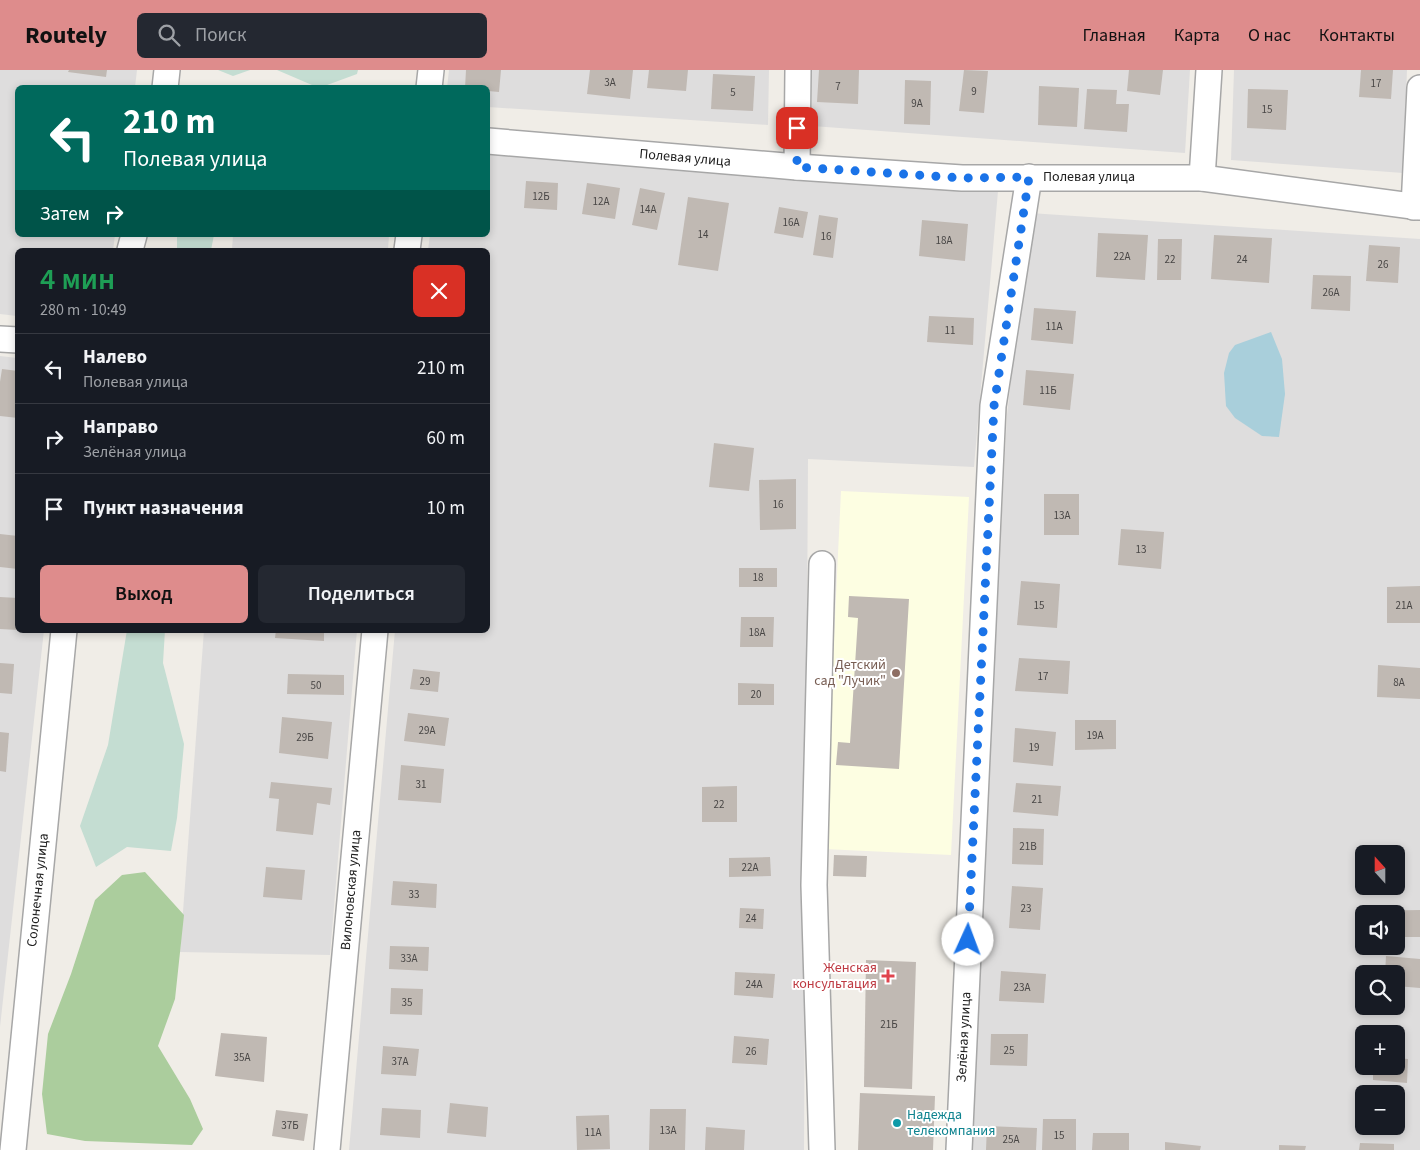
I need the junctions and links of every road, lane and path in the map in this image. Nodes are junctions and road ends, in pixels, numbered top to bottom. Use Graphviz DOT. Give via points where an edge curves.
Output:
graph roads {
  1 [pos="167,70"];
  2 [pos="431,70"];
  3 [pos="798,70"];
  4 [pos="1208,70"];
  5 [pos="165,85"];
  6 [pos="429,85"];
  7 [pos="1420,88"];
  8 [pos="490,141"];
  9 [pos="797,167"];
  10 [pos="1029,177"];
  11 [pos="1202,178"];
  12 [pos="1417,207"];
  13 [pos="0,339"];
  14 [pos="15,340"];
  15 [pos="822,564"];
  16 [pos="64,633"];
  17 [pos="375,633"];
  18 [pos="12,1150"];
  19 [pos="327,1150"];
  20 [pos="822,1150"];
  21 [pos="959,1150"];
  1 -- 5 [label="street"];
  2 -- 6 [label="street"];
  3 -- 9 [label="street"];
  4 -- 11 [label="street"];
  7 -- 12 [label="street"];
  8 -- 9 [label="street, Полевая улица"];
  9 -- 10 [label="street, Полевая улица" via="962,178"];
  10 -- 11 [label="street, Полевая улица"];
  10 -- 21 [label="street, Зелёная улица" via="994,406"];
  11 -- 12 [label="street, Полевая улица"];
  13 -- 14 [label="street"];
  15 -- 20 [label="street" via="814,885"];
  16 -- 18 [label="street, Солонечная улица"];
  17 -- 19 [label="street, Вилоновская улица"];
}
